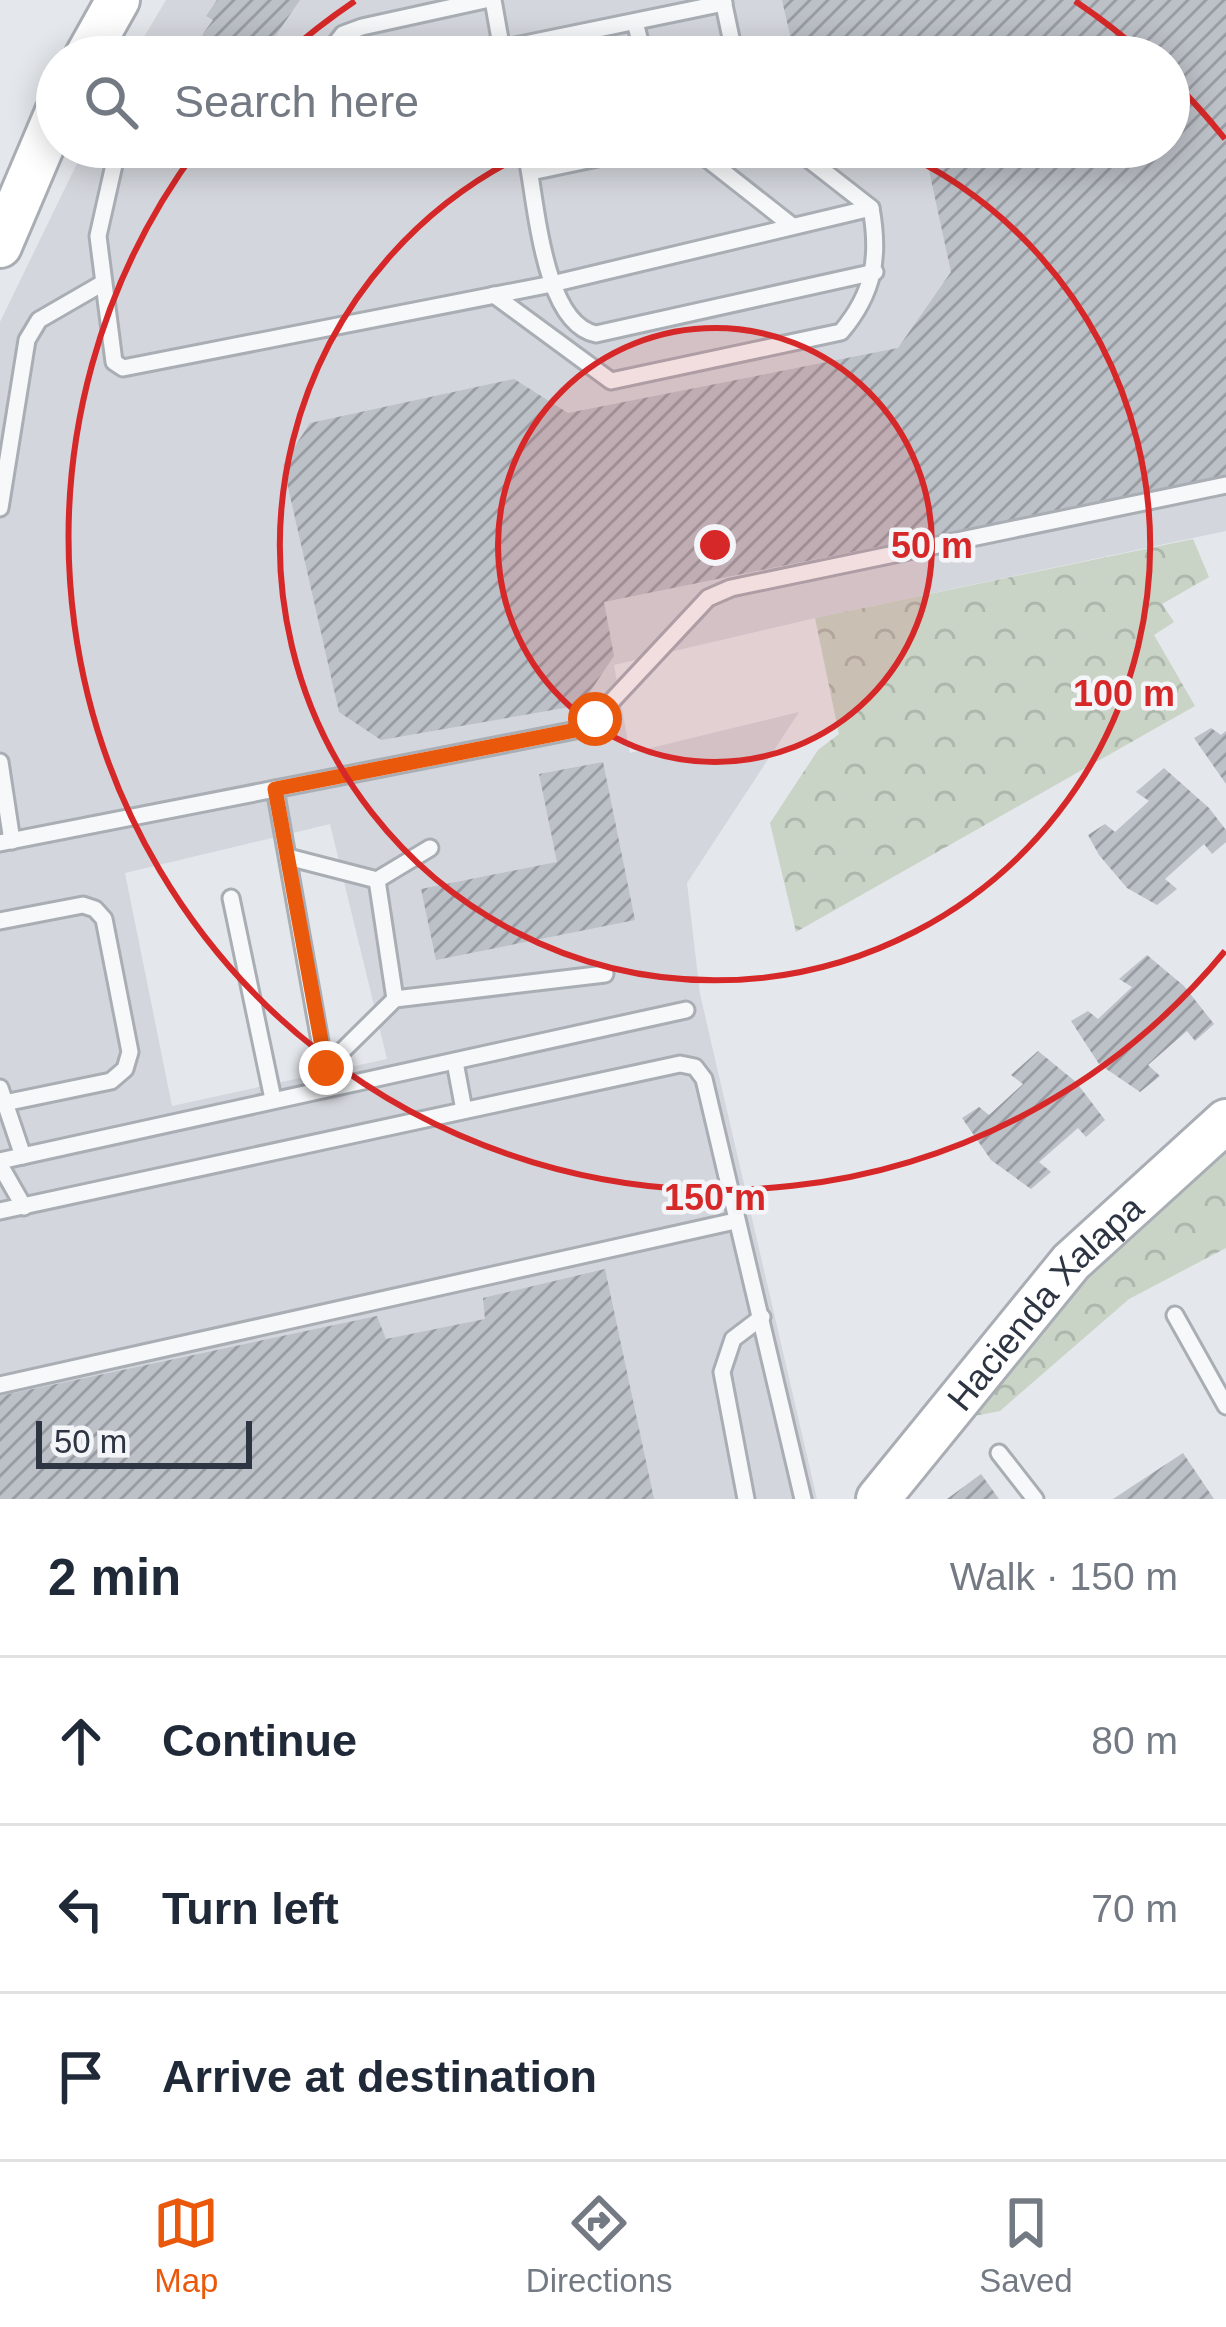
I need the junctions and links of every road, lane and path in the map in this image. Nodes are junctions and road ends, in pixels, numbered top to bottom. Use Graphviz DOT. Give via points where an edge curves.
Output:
graph roads {
  1 [pos="118,0"];
  2 [pos="489,0"];
  3 [pos="724,2"];
  4 [pos="635,22"];
  5 [pos="98,36"];
  6 [pos="342,36"];
  7 [pos="499,36"];
  8 [pos="575,36"];
  9 [pos="639,36"];
  10 [pos="731,36"];
  11 [pos="36,161"];
  12 [pos="113,168"];
  13 [pos="530,168"];
  14 [pos="550,168"];
  15 [pos="719,168"];
  16 [pos="820,168"];
  17 [pos="531,172"];
  18 [pos="871,208"];
  19 [pos="791,225"];
  20 [pos="0,246"];
  21 [pos="875,272"];
  22 [pos="103,283"];
  23 [pos="552,284"];
  24 [pos="494,295"];
  25 [pos="1226,485"];
  26 [pos="0,508"];
  27 [pos="0,762"];
  28 [pos="275,789"];
  29 [pos="6,842"];
  30 [pos="430,848"];
  31 [pos="288,857"];
  32 [pos="377,880"];
  33 [pos="230,898"];
  34 [pos="0,921"];
  35 [pos="605,974"];
  36 [pos="395,999"];
  37 [pos="686,1010"];
  38 [pos="455,1062"];
  39 [pos="326,1068"];
  40 [pos="328,1087"];
  41 [pos="1,1098"];
  42 [pos="273,1099"];
  43 [pos="464,1110"];
  44 [pos="1226,1121"];
  45 [pos="23,1156"];
  46 [pos="0,1163"];
  47 [pos="24,1207"];
  48 [pos="0,1211"];
  49 [pos="735,1221"];
  50 [pos="1175,1315"];
  51 [pos="762,1317"];
  52 [pos="0,1385"];
  53 [pos="1226,1406"];
  54 [pos="999,1454"];
  55 [pos="746,1499"];
  56 [pos="803,1499"];
  57 [pos="878,1499"];
  58 [pos="1035,1499"];
  1 -- 5 [label="street"];
  2 -- 6 [label="lane"];
  2 -- 7 [label="lane"];
  3 -- 4 [label="lane"];
  3 -- 10 [label="lane"];
  4 -- 8 [label="lane"];
  4 -- 9 [label="lane"];
  11 -- 20 [label="street"];
  12 -- 22 [label="lane" via="98,236"];
  13 -- 17 [label="lane"];
  14 -- 17 [label="lane"];
  15 -- 19 [label="lane"];
  16 -- 18 [label="lane"];
  17 -- 23 [label="lane"];
  18 -- 19 [label="lane"];
  18 -- 21 [label="lane"];
  19 -- 23 [label="lane"];
  21 -- 23 [label="lane" via="596,334 575,326"];
  21 -- 24 [label="lane" via="834,335 611,381"];
  22 -- 24 [label="lane" via="114,362 123,368"];
  22 -- 26 [label="lane" via="39,320 26,340"];
  23 -- 24 [label="lane"];
  25 -- 28 [label="lane" via="731,588 708,598 576,730"];
  27 -- 29 [label="lane"];
  28 -- 29 [label="lane"];
  28 -- 31 [label="lane"];
  30 -- 32 [label="lane"];
  31 -- 32 [label="lane"];
  31 -- 39 [label="lane"];
  32 -- 36 [label="lane"];
  33 -- 42 [label="lane"];
  34 -- 41 [label="lane" via="95,909 104,919 130,1052 111,1081"];
  35 -- 36 [label="lane"];
  36 -- 39 [label="lane"];
  37 -- 38 [label="lane"];
  38 -- 40 [label="lane"];
  38 -- 43 [label="lane"];
  39 -- 40 [label="lane"];
  40 -- 42 [label="lane"];
  41 -- 45 [label="lane"];
  42 -- 45 [label="lane"];
  43 -- 47 [label="lane"];
  43 -- 49 [label="lane" via="695,1067"];
  44 -- 57 [label="street, Hacienda Xalapa" via="1071,1262"];
  45 -- 46 [label="lane"];
  46 -- 47 [label="lane"];
  47 -- 48 [label="lane"];
  49 -- 51 [label="lane"];
  49 -- 52 [label="lane"];
  50 -- 53 [label="lane"];
  51 -- 55 [label="lane" via="733,1339 722,1372"];
  51 -- 56 [label="lane"];
  54 -- 58 [label="lane"];
}
